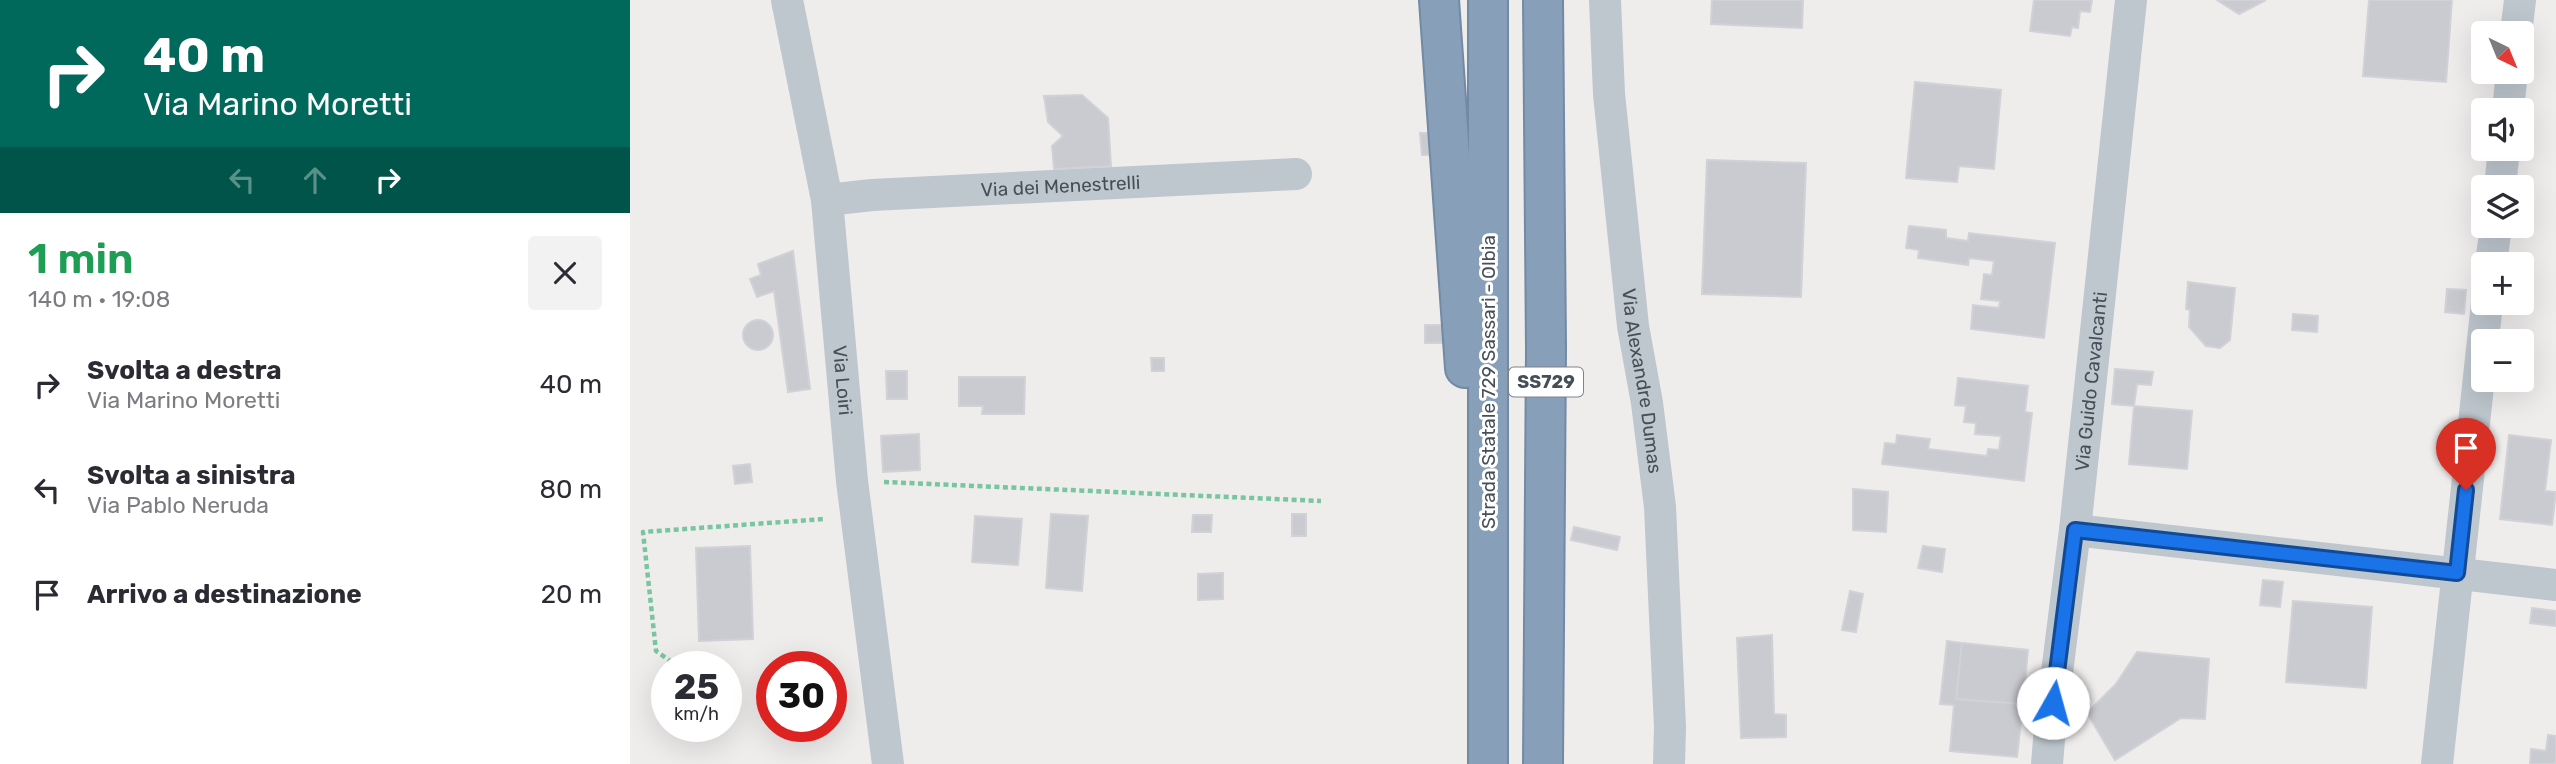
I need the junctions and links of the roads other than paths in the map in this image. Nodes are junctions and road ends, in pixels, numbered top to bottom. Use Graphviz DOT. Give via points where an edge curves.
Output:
graph roads {
  1 [pos="788,0"];
  2 [pos="1440,0"];
  3 [pos="1488,0"];
  4 [pos="1543,0"];
  5 [pos="1605,0"];
  6 [pos="2131,0"];
  7 [pos="2520,0"];
  8 [pos="2517,21"];
  9 [pos="1296,174"];
  10 [pos="827,200"];
  11 [pos="2486,315"];
  12 [pos="2075,530"];
  13 [pos="2457,573"];
  14 [pos="2556,585"];
  15 [pos="1487,632"];
  16 [pos="888,764"];
  17 [pos="1488,764"];
  18 [pos="1543,764"];
  19 [pos="1669,764"];
  20 [pos="2047,764"];
  21 [pos="2437,764"];
  1 -- 10 [label="street, Via Loiri"];
  2 -- 15 [label="highway"];
  3 -- 15 [label="highway, Strada Statale 729 Sassari - Olbia / SS729"];
  4 -- 18 [label="highway, SS729"];
  5 -- 19 [label="street, Via Alexandre Dumas" via="1609,94 1633,326 1660,507"];
  6 -- 12 [label="street, Via Guido Cavalcanti"];
  7 -- 8 [label="street"];
  9 -- 10 [label="street, Via dei Menestrelli"];
  10 -- 16 [label="street, Via Loiri" via="852,481"];
  11 -- 13 [label="street"];
  12 -- 13 [label="street"];
  12 -- 20 [label="street, Via Guido Cavalcanti"];
  13 -- 14 [label="street"];
  13 -- 21 [label="street"];
  15 -- 17 [label="highway, Strada Statale 729 Sassari - Olbia / SS729"];
}
